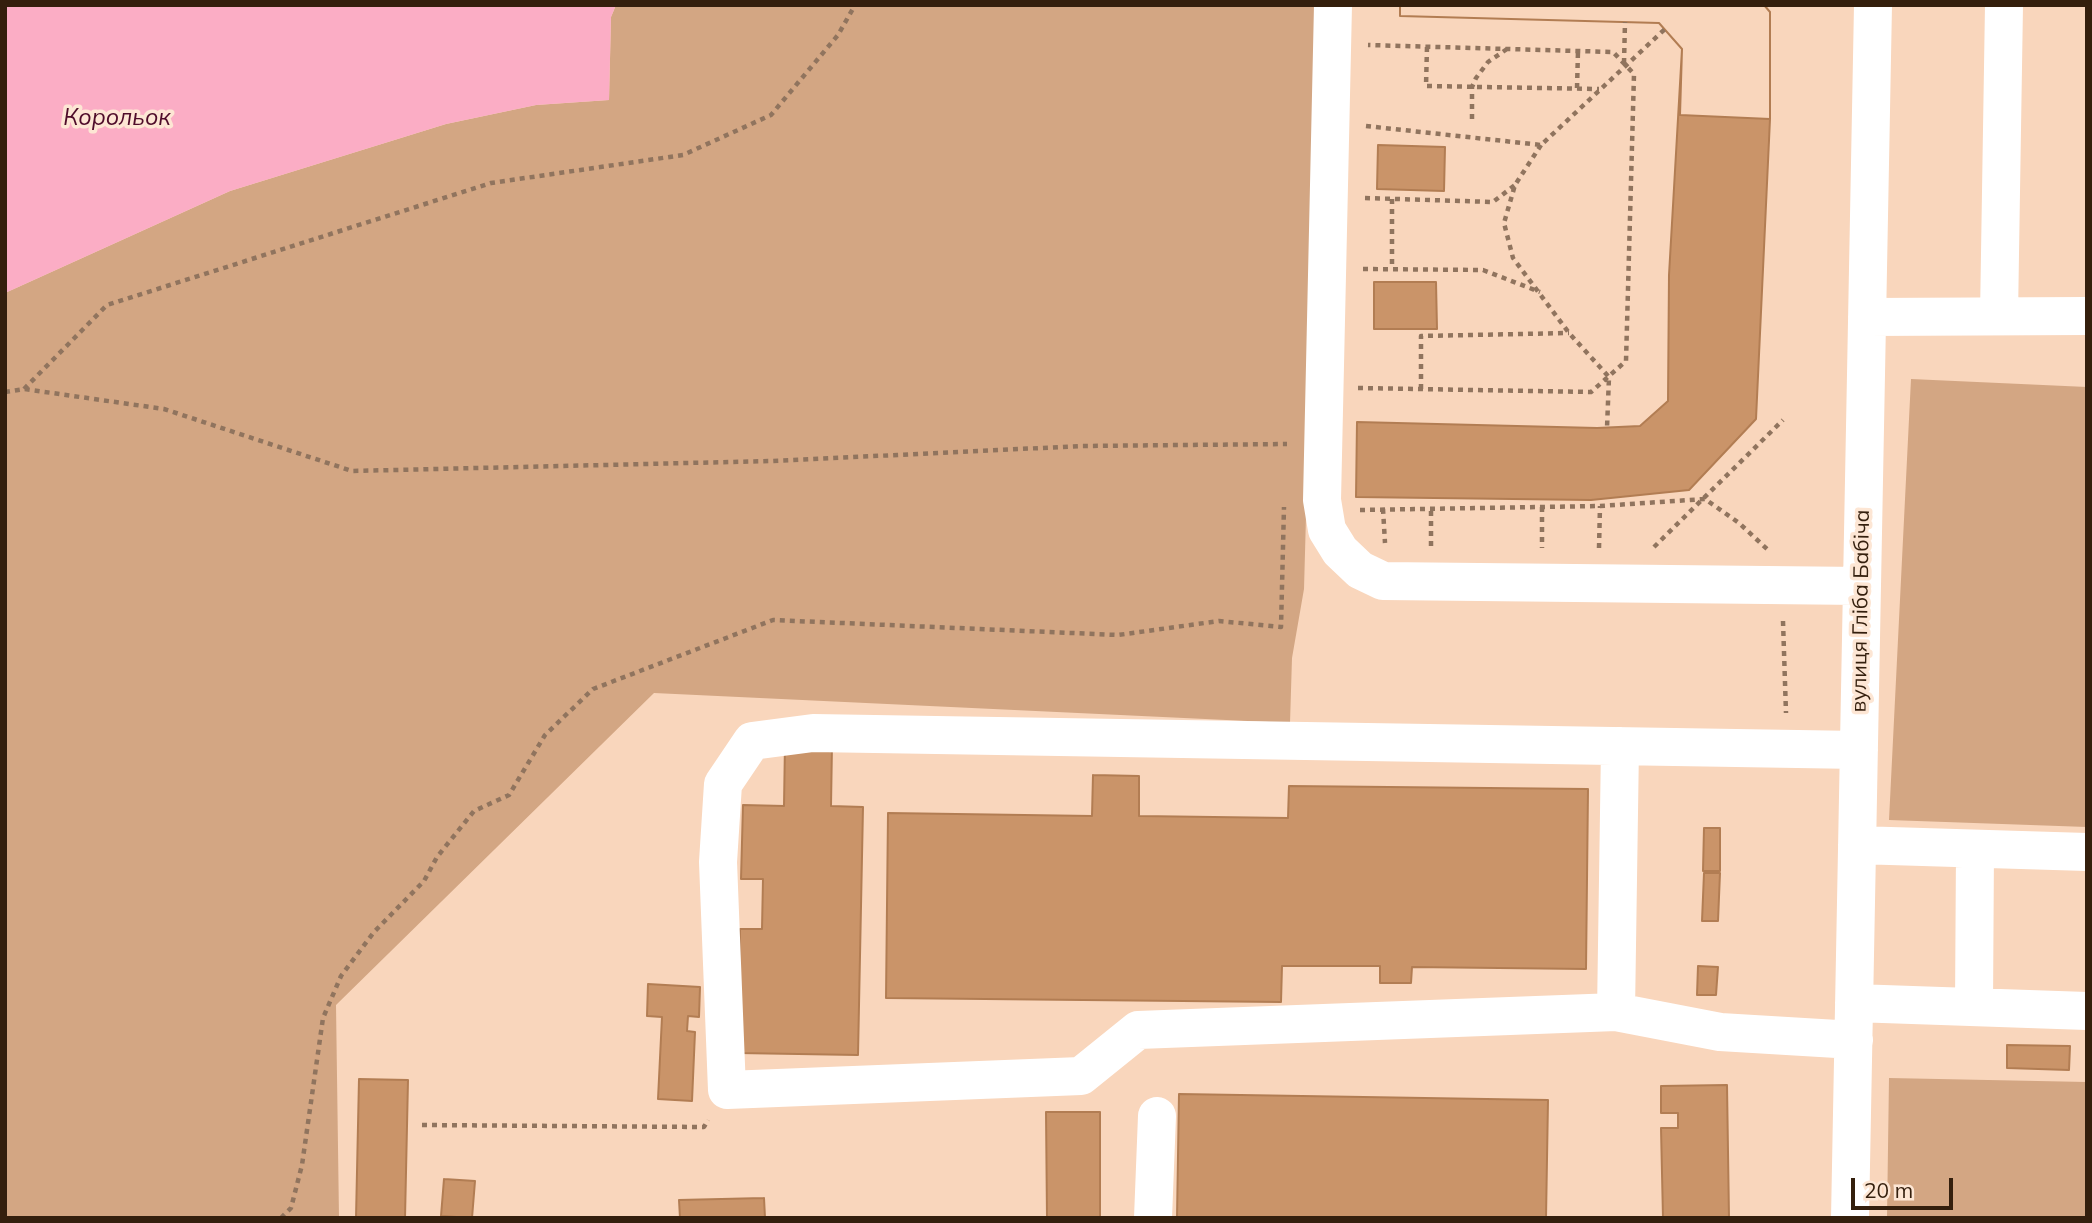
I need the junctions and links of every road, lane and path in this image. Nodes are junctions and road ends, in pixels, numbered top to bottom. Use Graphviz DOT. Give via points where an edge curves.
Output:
graph roads {
  1 [pos="855,5"];
  2 [pos="1333,5"];
  3 [pos="1873,5"];
  4 [pos="2004,5"];
  5 [pos="1625,22"];
  6 [pos="1665,29"];
  7 [pos="1357,44"];
  8 [pos="1427,47"];
  9 [pos="1508,49"];
  10 [pos="1578,51"];
  11 [pos="1624,64"];
  12 [pos="1472,87"];
  13 [pos="1577,89"];
  14 [pos="1598,89"];
  15 [pos="1472,119"];
  16 [pos="1330,122"];
  17 [pos="1541,145"];
  18 [pos="1515,185"];
  19 [pos="1392,199"];
  20 [pos="1360,210"];
  21 [pos="1359,257"];
  22 [pos="1392,269"];
  23 [pos="1540,292"];
  24 [pos="1999,316"];
  25 [pos="2087,316"];
  26 [pos="1867,317"];
  27 [pos="1569,333"];
  28 [pos="1609,377"];
  29 [pos="1346,388"];
  30 [pos="24,389"];
  31 [pos="1421,389"];
  32 [pos="5,392"];
  33 [pos="1783,420"];
  34 [pos="1607,428"];
  35 [pos="1304,443"];
  36 [pos="1285,457"];
  37 [pos="1284,496"];
  38 [pos="1705,499"];
  39 [pos="1600,506"];
  40 [pos="1542,507"];
  41 [pos="1383,509"];
  42 [pos="1431,509"];
  43 [pos="1352,510"];
  44 [pos="1652,549"];
  45 [pos="1386,554"];
  46 [pos="1431,555"];
  47 [pos="1542,556"];
  48 [pos="1774,556"];
  49 [pos="1599,557"];
  50 [pos="1862,586"];
  51 [pos="1620,746"];
  52 [pos="1859,750"];
  53 [pos="1857,845"];
  54 [pos="1975,849"];
  55 [pos="2087,852"];
  56 [pos="1974,1006"];
  57 [pos="2087,1011"];
  58 [pos="1616,1012"];
  59 [pos="1854,1021"];
  60 [pos="727,1090"];
  61 [pos="1157,1116"];
  62 [pos="422,1125"];
  63 [pos="281,1218"];
  64 [pos="1153,1218"];
  65 [pos="1850,1218"];
  1 -- 30 [label="path" via="838,35 771,115 683,155 491,183 107,305"];
  2 -- 16 [label="street"];
  3 -- 26 [label="street, вулиця Гліба Бабіча"];
  4 -- 24 [label="street"];
  5 -- 11 [label="path"];
  6 -- 11 [label="path"];
  7 -- 8 [label="path"];
  8 -- 9 [label="path"];
  8 -- 12 [label="path" via="1426,86"];
  9 -- 10 [label="path"];
  9 -- 12 [label="path" via="1488,62"];
  10 -- 11 [label="path" via="1612,52"];
  10 -- 13 [label="path"];
  11 -- 14 [label="path"];
  11 -- 28 [label="path" via="1634,74 1626,361"];
  12 -- 13 [label="path"];
  12 -- 15 [label="path"];
  13 -- 14 [label="path"];
  14 -- 17 [label="path"];
  16 -- 17 [label="path"];
  16 -- 35 [label="street"];
  17 -- 18 [label="path"];
  18 -- 19 [label="path" via="1493,202"];
  18 -- 23 [label="path" via="1504,223 1513,258"];
  19 -- 20 [label="path" via="1361,198"];
  19 -- 22 [label="path"];
  21 -- 22 [label="path" via="1359,269"];
  22 -- 23 [label="path" via="1483,270"];
  23 -- 27 [label="path"];
  24 -- 25 [label="street"];
  24 -- 26 [label="street"];
  26 -- 50 [label="street, вулиця Гліба Бабіча"];
  27 -- 28 [label="path"];
  27 -- 31 [label="path" via="1421,336"];
  28 -- 31 [label="path" via="1591,392"];
  28 -- 34 [label="path"];
  29 -- 31 [label="path"];
  30 -- 32 [label="path"];
  30 -- 35 [label="path" via="164,409 352,471 772,461 1082,446"];
  33 -- 38 [label="path"];
  35 -- 36 [label="path"];
  35 -- 50 [label="street" via="1327,530 1360,570 1383,581"];
  37 -- 63 [label="path" via="1281,627 1219,621 1118,635 773,620 593,689 545,735 509,795 474,811 424,881 374,932 341,976 323,1018 302,1166 291,1208"];
  38 -- 39 [label="path"];
  38 -- 44 [label="path"];
  38 -- 48 [label="path"];
  39 -- 40 [label="path"];
  39 -- 49 [label="path"];
  40 -- 42 [label="path"];
  40 -- 47 [label="path"];
  41 -- 42 [label="path"];
  41 -- 43 [label="path"];
  41 -- 45 [label="path"];
  42 -- 46 [label="path"];
  50 -- 52 [label="street, вулиця Гліба Бабіча"];
  51 -- 52 [label="street"];
  51 -- 58 [label="street"];
  51 -- 60 [label="street" via="813,733 752,741 723,785 718,862"];
  52 -- 53 [label="street, вулиця Гліба Бабіча"];
  53 -- 54 [label="street"];
  53 -- 59 [label="street, вулиця Гліба Бабіча"];
  54 -- 55 [label="street"];
  54 -- 56 [label="street"];
  56 -- 57 [label="street"];
  56 -- 59 [label="street"];
  58 -- 59 [label="street" via="1720,1032"];
  58 -- 60 [label="street" via="1138,1030 1081,1076"];
  59 -- 65 [label="street, вулиця Гліба Бабіча"];
  60 -- 62 [label="path" via="704,1127"];
  61 -- 64 [label="street"];
}
